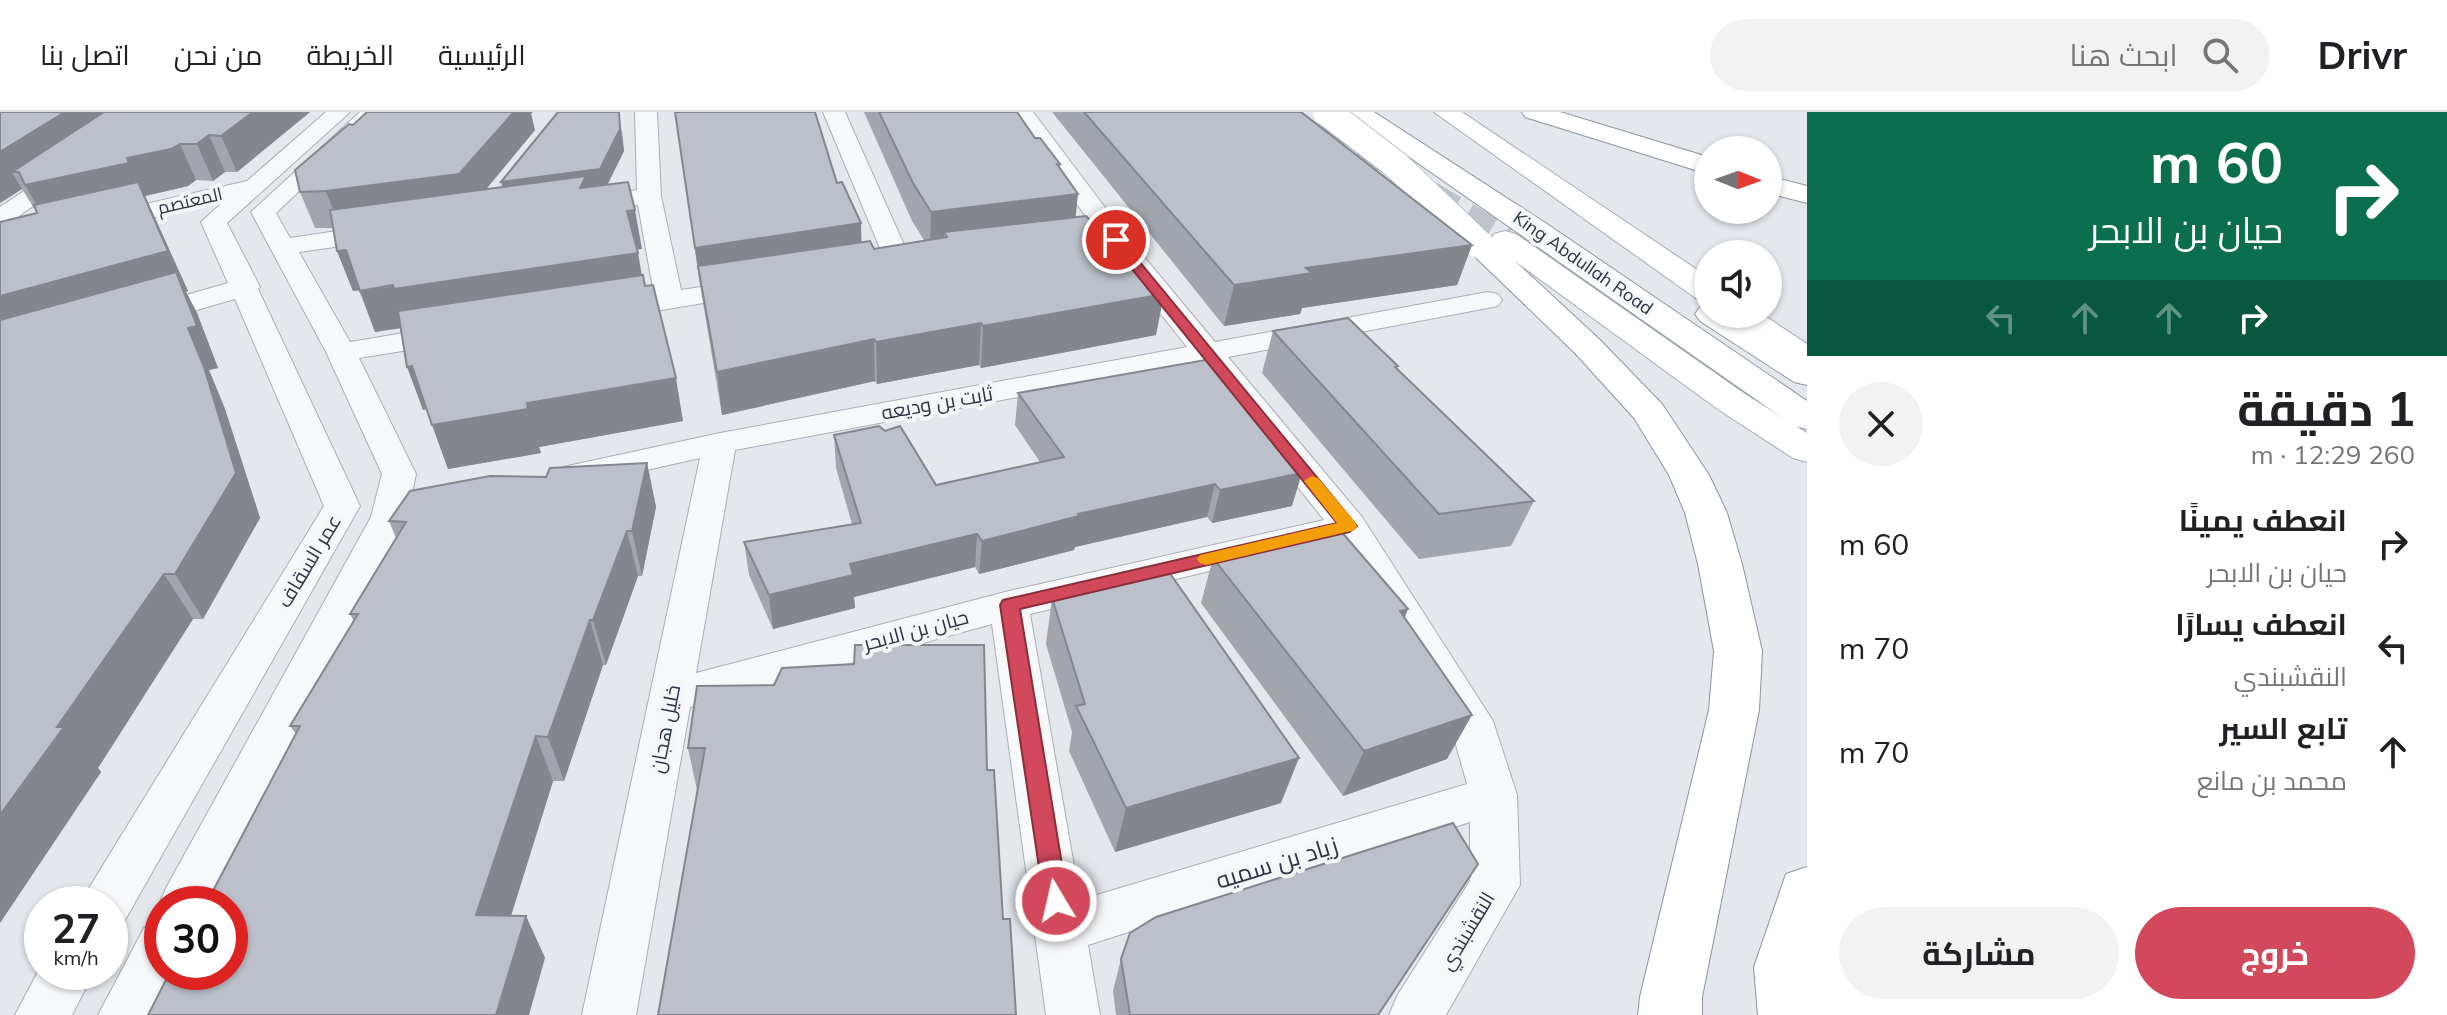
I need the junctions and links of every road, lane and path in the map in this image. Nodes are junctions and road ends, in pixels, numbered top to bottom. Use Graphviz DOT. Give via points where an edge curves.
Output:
graph roads {
  1 [pos="156,112"];
  2 [pos="339,112"];
  3 [pos="372,112"];
  4 [pos="646,112"];
  5 [pos="834,112"];
  6 [pos="1022,112"];
  7 [pos="1357,112"];
  8 [pos="1397,112"];
  9 [pos="1446,112"];
  10 [pos="1534,112"];
  11 [pos="1317,120"];
  12 [pos="1694,162"];
  13 [pos="253,186"];
  14 [pos="288,187"];
  15 [pos="1782,188"];
  16 [pos="1807,195"];
  17 [pos="649,196"];
  18 [pos="557,208"];
  19 [pos="0,218"];
  20 [pos="403,229"];
  21 [pos="1507,238"];
  22 [pos="1116,240"];
  23 [pos="1085,244"];
  24 [pos="0,245"];
  25 [pos="281,247"];
  26 [pos="931,262"];
  27 [pos="900,265"];
  28 [pos="869,270"];
  29 [pos="1694,282"];
  30 [pos="777,284"];
  31 [pos="246,287"];
  32 [pos="669,300"];
  33 [pos="1488,300"];
  34 [pos="1694,303"];
  35 [pos="575,315"];
  36 [pos="107,326"];
  37 [pos="1734,328"];
  38 [pos="1760,328"];
  39 [pos="481,330"];
  40 [pos="341,352"];
  41 [pos="1209,354"];
  42 [pos="1807,360"];
  43 [pos="1807,374"];
  44 [pos="1807,418"];
  45 [pos="720,443"];
  46 [pos="1807,450"];
  47 [pos="540,483"];
  48 [pos="1349,526"];
  49 [pos="1009,605"];
  50 [pos="672,696"];
  51 [pos="1494,795"];
  52 [pos="118,886"];
  53 [pos="194,886"];
  54 [pos="1807,893"];
  55 [pos="1061,930"];
  56 [pos="144,979"];
  57 [pos="57,990"];
  58 [pos="42,1015"];
  59 [pos="125,1015"];
  60 [pos="609,1015"];
  61 [pos="1073,1015"];
  62 [pos="1416,1015"];
  63 [pos="1670,1015"];
  64 [pos="1790,1015"];
  1 -- 19 [label="street"];
  2 -- 13 [label="street, عمر السقاف"];
  3 -- 14 [label="street"];
  4 -- 17 [label="street"];
  5 -- 27 [label="street"];
  6 -- 22 [label="street, النقشبندي"];
  7 -- 21 [label="main road, King Abdullah Road"];
  8 -- 34 [label="main road, King Abdullah Road"];
  9 -- 29 [label="main road"];
  10 -- 12 [label="main road"];
  11 -- 21 [label="main road, bridge"];
  13 -- 14 [label="street, المعتصم"];
  13 -- 24 [label="street, المعتصم"];
  13 -- 31 [label="street, عمر السقاف" via="214,222"];
  14 -- 25 [label="street" via="263,212"];
  15 -- 16 [label="main road"];
  17 -- 18 [label="street"];
  17 -- 32 [label="street"];
  20 -- 25 [label="street"];
  21 -- 44 [label="main road, King Abdullah Road"];
  21 -- 46 [label="main road" via="1732,402"];
  21 -- 63 [label="main road" via="1587,346 1649,412 1689,475 1720,564 1738,651 1734,710"];
  22 -- 23 [label="street"];
  22 -- 41 [label="street, النقشبندي"];
  25 -- 40 [label="street"];
  26 -- 27 [label="street"];
  27 -- 28 [label="street"];
  30 -- 32 [label="street"];
  31 -- 36 [label="street"];
  31 -- 52 [label="street, عمر السقاف" via="342,506"];
  32 -- 35 [label="street"];
  33 -- 41 [label="street, ثابت بن وديعه"];
  37 -- 43 [label="main road, King Abdullah Road"];
  38 -- 42 [label="main road"];
  39 -- 40 [label="street"];
  40 -- 53 [label="street" via="399,474 404,513"];
  41 -- 45 [label="street, ثابت بن وديعه"];
  41 -- 48 [label="street, النقشبندي"];
  45 -- 47 [label="street, ثابت بن وديعه"];
  45 -- 50 [label="street, خليل هجان"];
  48 -- 49 [label="street, حيان بن الابحر"];
  48 -- 51 [label="street, النقشبندي" via="1471,721"];
  49 -- 50 [label="street, حيان بن الابحر"];
  49 -- 55 [label="street"];
  50 -- 60 [label="street, خليل هجان"];
  51 -- 55 [label="street, زياد بن سميه"];
  51 -- 62 [label="street, النقشبندي" via="1495,885"];
  54 -- 64 [label="main road" via="1785,967"];
  55 -- 61 [label="street"];
  56 -- 59 [label="street"];
  57 -- 58 [label="street"];
}
